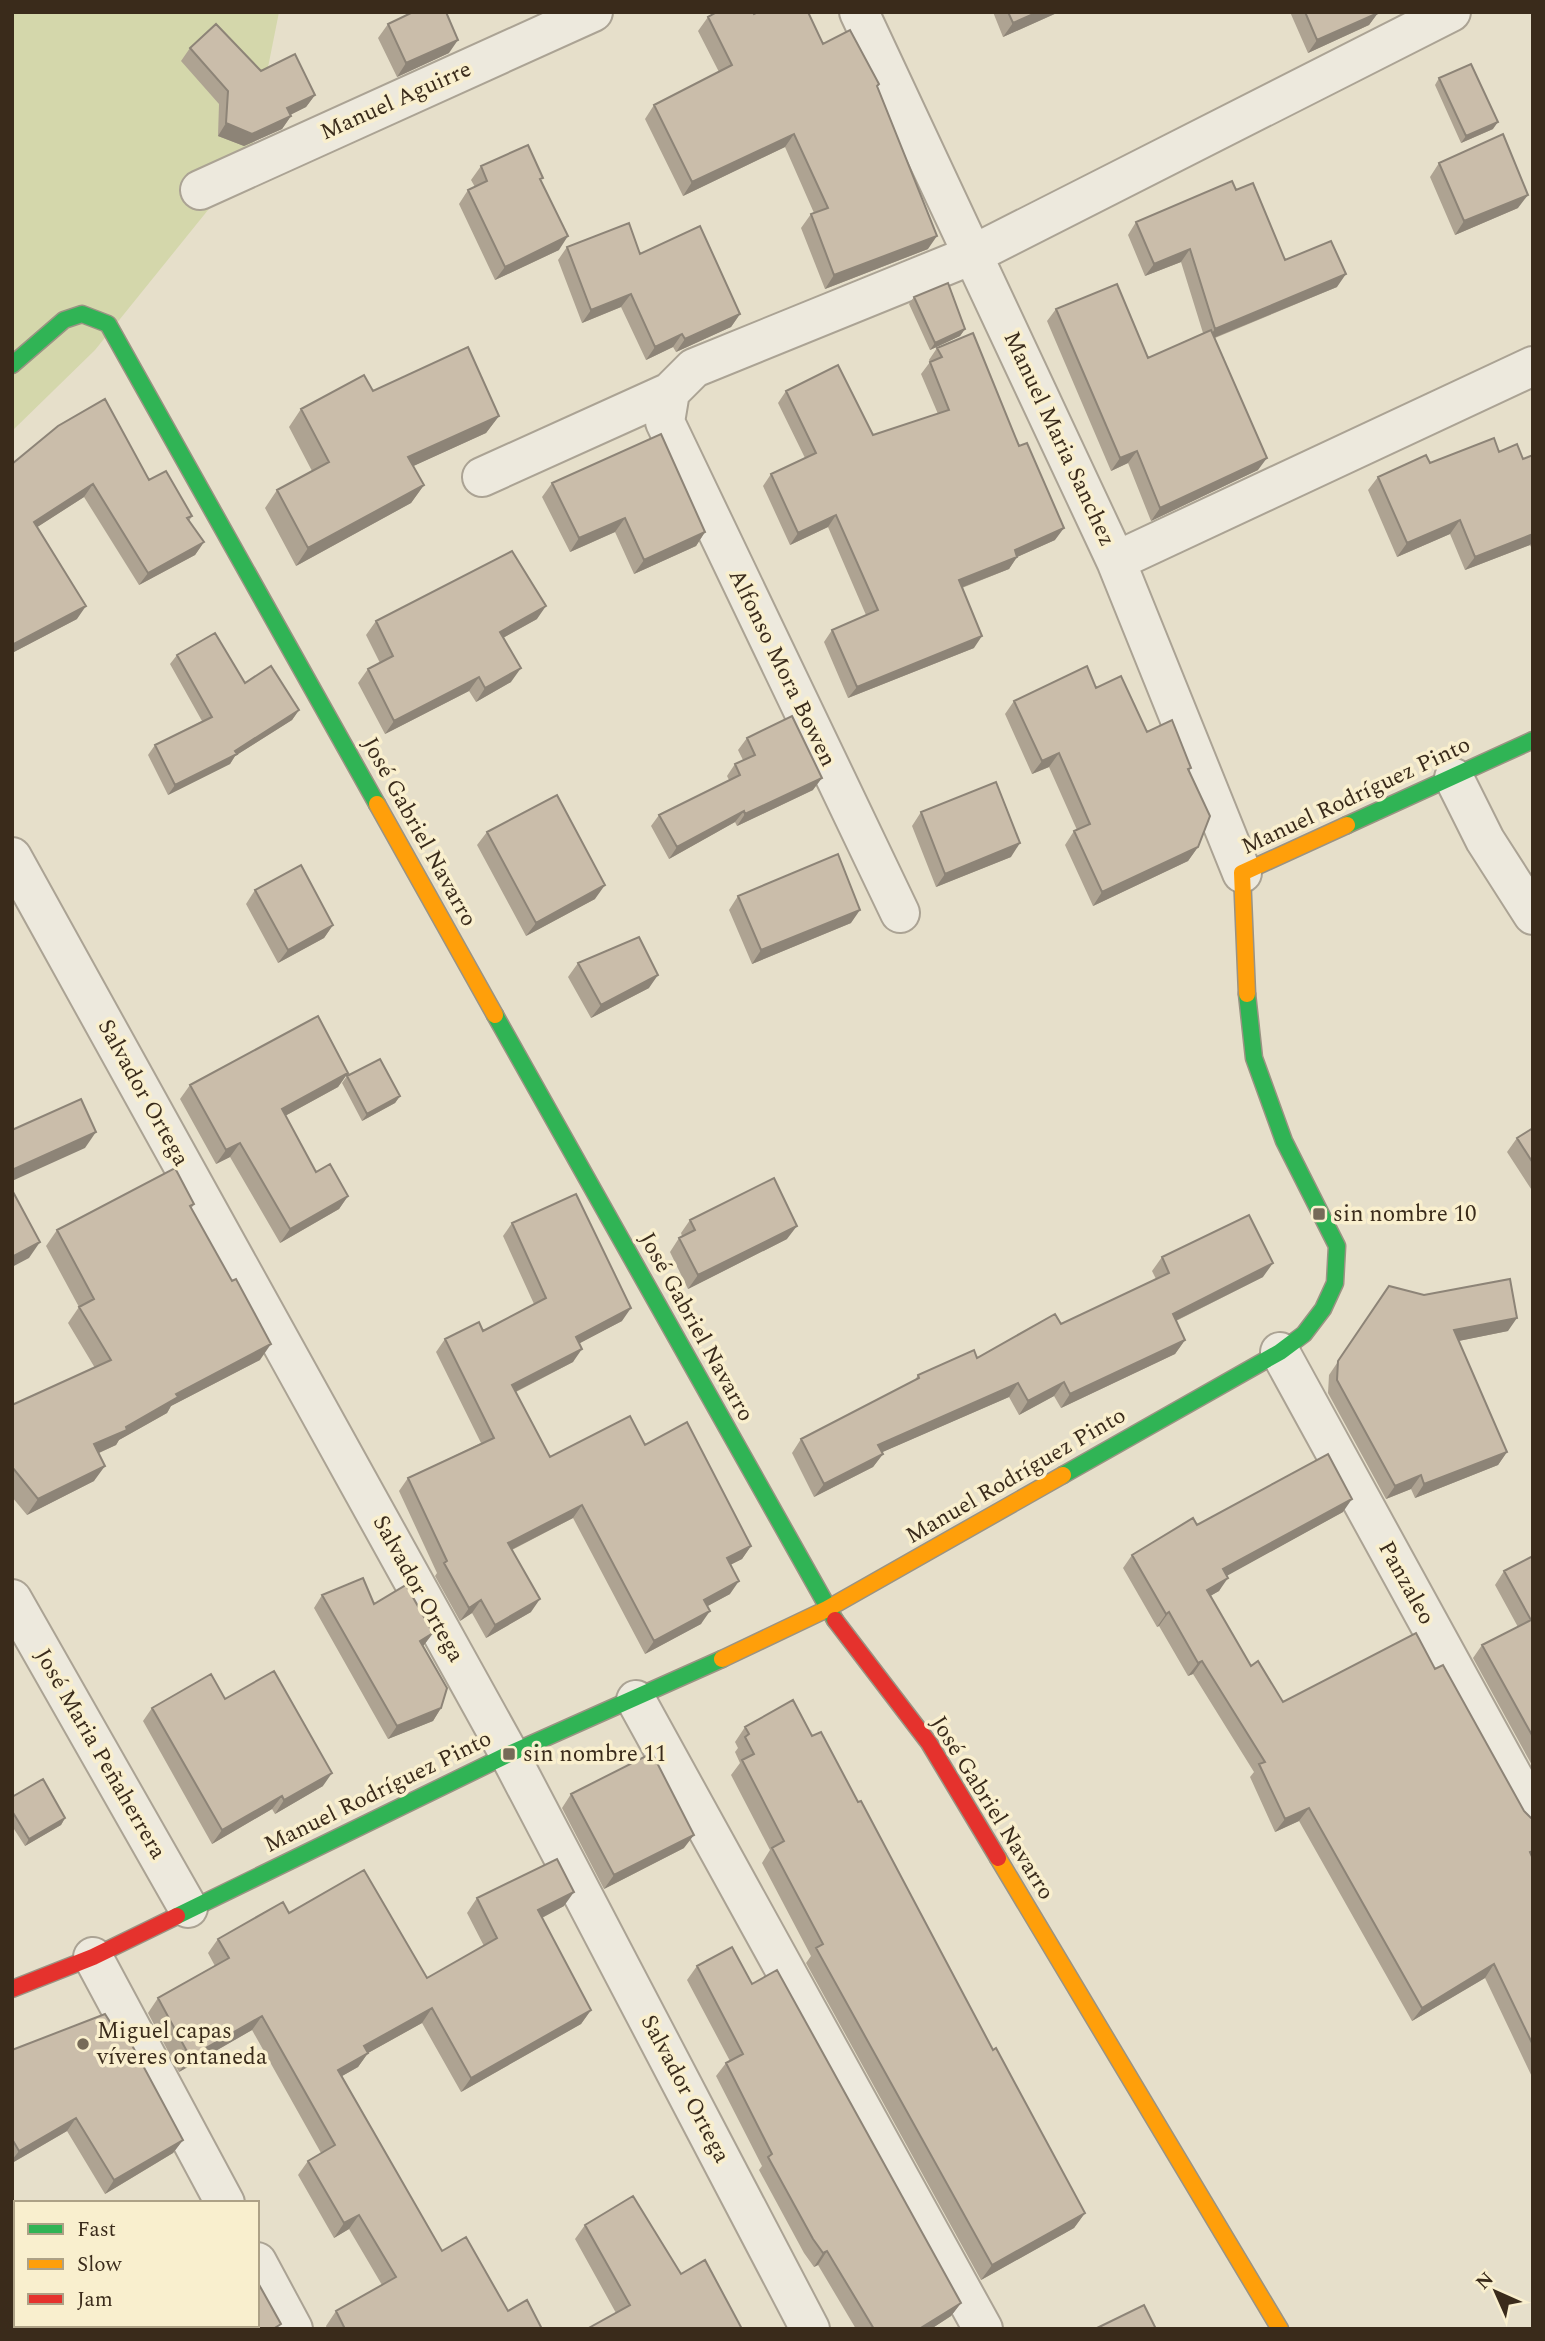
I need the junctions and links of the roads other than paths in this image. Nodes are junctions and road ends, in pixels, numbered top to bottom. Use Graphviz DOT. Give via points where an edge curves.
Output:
graph roads {
  1 [pos="593,12"];
  2 [pos="859,12"];
  3 [pos="1451,12"];
  4 [pos="200,190"];
  5 [pos="972,255"];
  6 [pos="12,365"];
  7 [pos="1533,366"];
  8 [pos="667,407"];
  9 [pos="482,477"];
  10 [pos="1116,561"];
  11 [pos="1533,740"];
  12 [pos="1454,779"];
  13 [pos="12,857"];
  14 [pos="1242,873"];
  15 [pos="900,914"];
  16 [pos="1533,915"];
  17 [pos="1280,1352"];
  18 [pos="12,1600"];
  19 [pos="827,1609"];
  20 [pos="636,1700"];
  21 [pos="509,1754"];
  22 [pos="1533,1814"];
  23 [pos="188,1908"];
  24 [pos="93,1957"];
  25 [pos="12,1989"];
  26 [pos="224,2201"];
  27 [pos="259,2266"];
  28 [pos="293,2329"];
  29 [pos="810,2329"];
  30 [pos="983,2329"];
  31 [pos="1280,2329"];
  1 -- 4 [label="street, Manuel Aguirre"];
  2 -- 5 [label="street, Manuel Maria Sanchez"];
  3 -- 5 [label="street"];
  5 -- 8 [label="street" via="694,368"];
  5 -- 10 [label="street, Manuel Maria Sanchez"];
  6 -- 19 [label="street, José Gabriel Navarro" via="64,320 82,314 108,324"];
  7 -- 10 [label="street"];
  8 -- 9 [label="street"];
  8 -- 15 [label="street, Alfonso Mora Bowen"];
  10 -- 14 [label="street, Manuel Maria Sanchez"];
  11 -- 12 [label="street, Manuel Rodríguez Pinto"];
  12 -- 14 [label="street, Manuel Rodríguez Pinto"];
  12 -- 16 [label="street" via="1485,840"];
  13 -- 21 [label="street, Salvador Ortega"];
  14 -- 17 [label="street, Manuel Rodríguez Pinto" via="1244,960 1254,1058 1284,1142 1337,1246 1335,1283 1323,1309 1304,1334"];
  17 -- 19 [label="street, Manuel Rodríguez Pinto"];
  17 -- 22 [label="street, Panzaleo"];
  18 -- 23 [label="street, José Maria Peñaherrera"];
  19 -- 20 [label="street, Manuel Rodríguez Pinto"];
  19 -- 31 [label="street, José Gabriel Navarro" via="929,1743"];
  20 -- 21 [label="street, Manuel Rodríguez Pinto"];
  20 -- 30 [label="street"];
  21 -- 23 [label="street, Manuel Rodríguez Pinto"];
  21 -- 29 [label="street, Salvador Ortega"];
  23 -- 24 [label="street, Manuel Rodríguez Pinto"];
  24 -- 25 [label="street, Manuel Rodríguez Pinto"];
  24 -- 26 [label="street"];
  27 -- 28 [label="street"];
}
